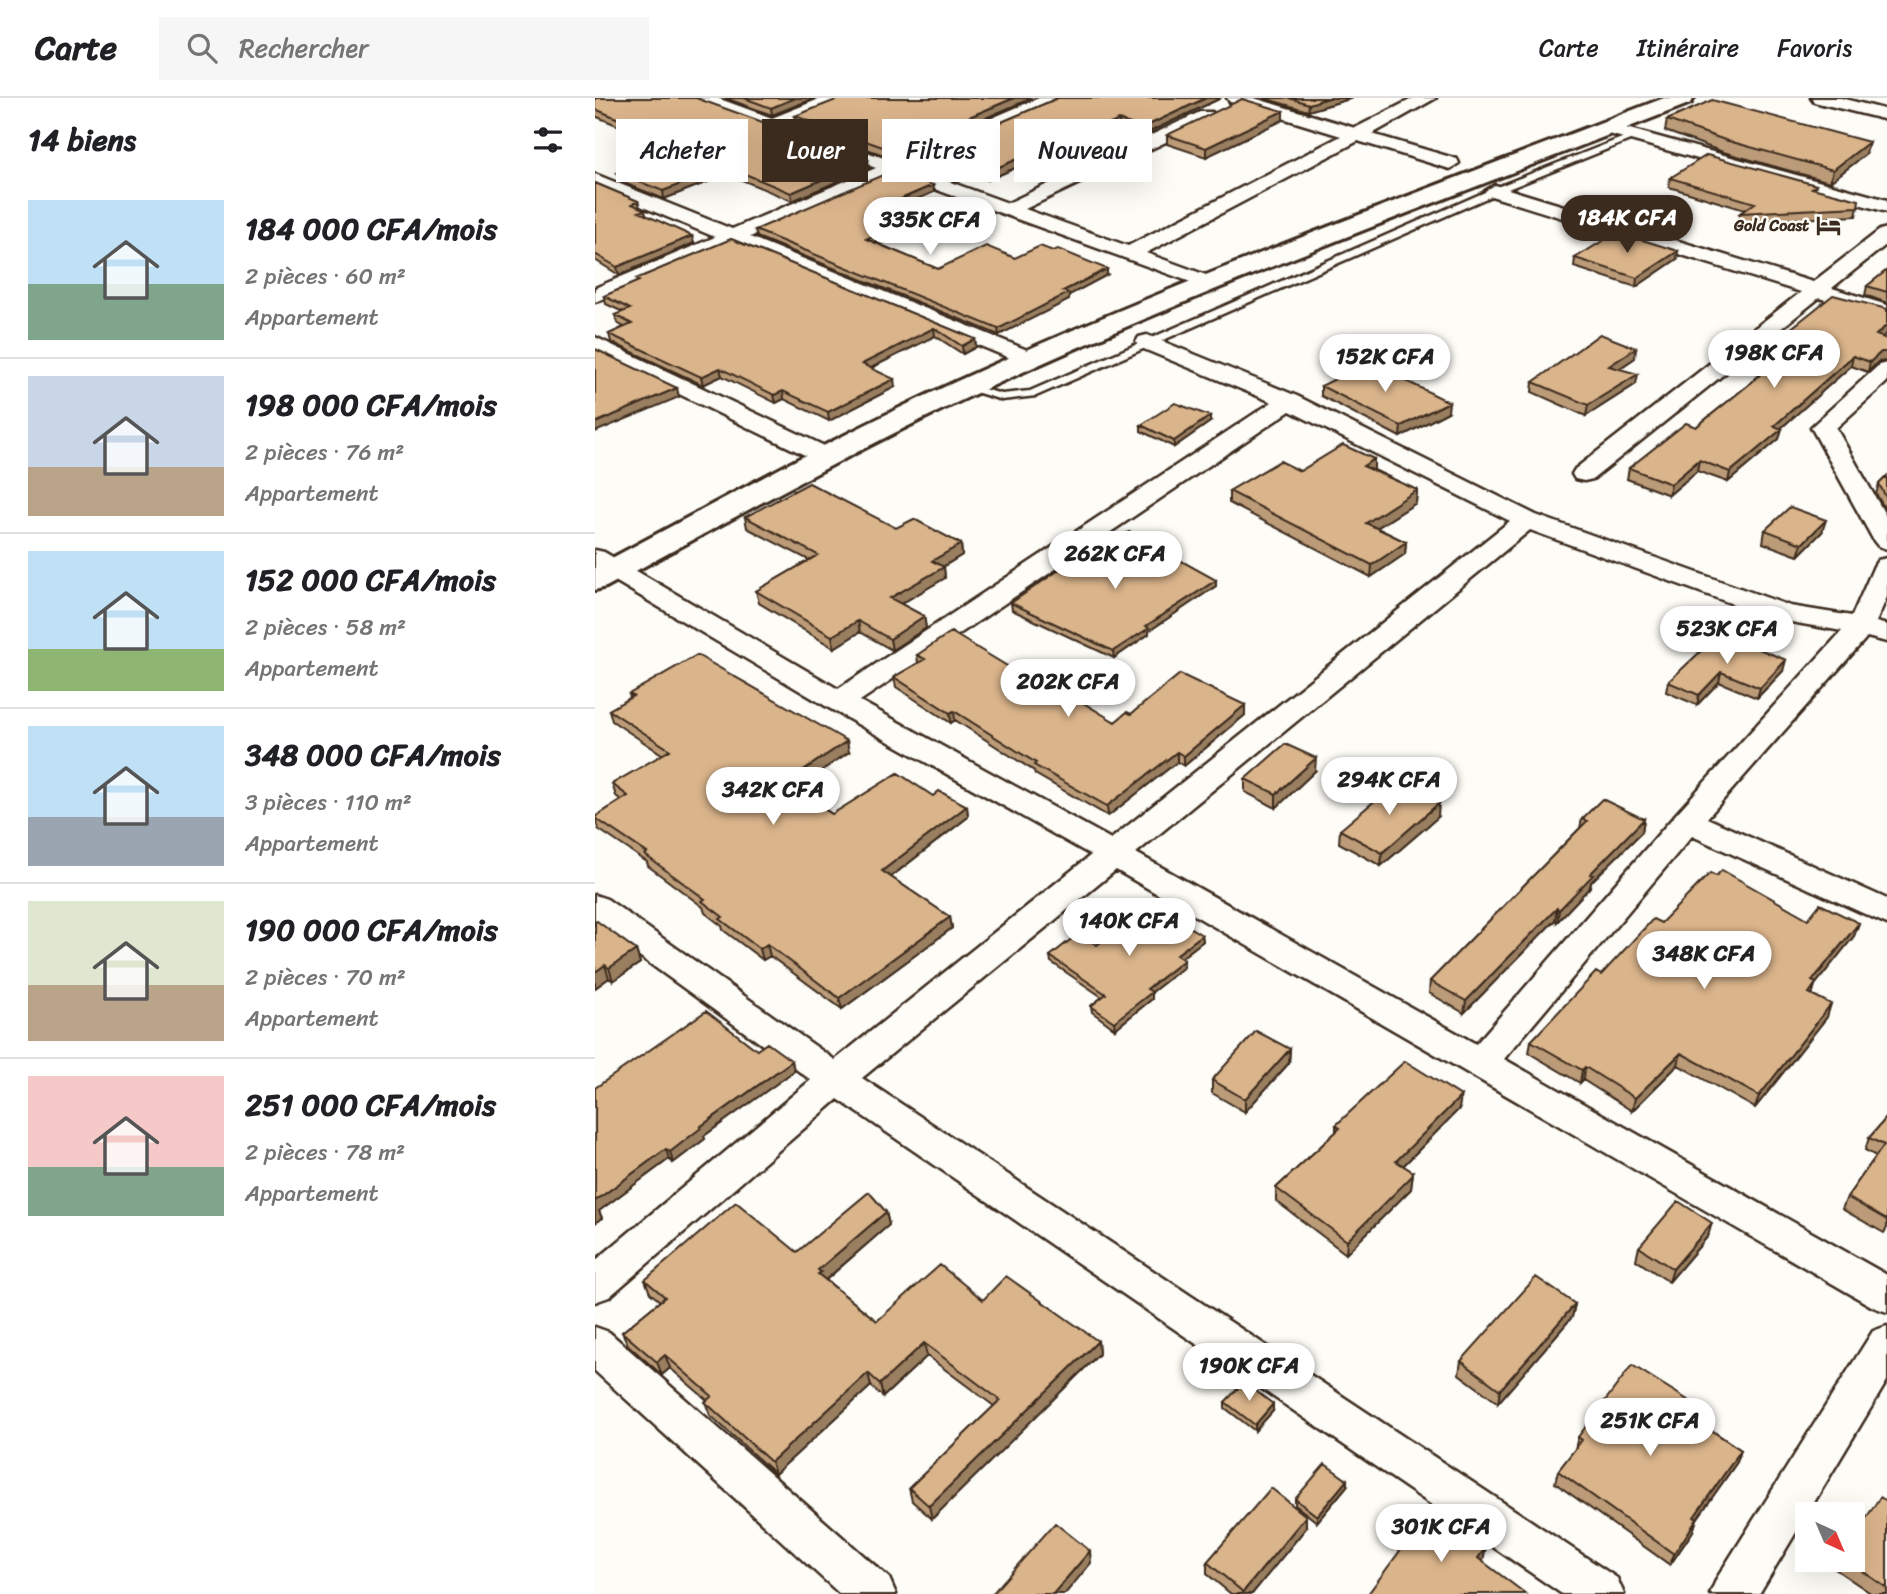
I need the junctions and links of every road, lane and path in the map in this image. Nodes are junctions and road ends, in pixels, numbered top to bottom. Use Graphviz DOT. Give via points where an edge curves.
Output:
graph roads {
  1 [pos="701,98"];
  2 [pos="838,98"];
  3 [pos="1054,98"];
  4 [pos="1427,98"];
  5 [pos="1683,98"];
  6 [pos="1819,98"];
  7 [pos="1239,99"];
  8 [pos="1887,115"];
  9 [pos="785,119"];
  10 [pos="762,120"];
  11 [pos="1000,121"];
  12 [pos="1608,128"];
  13 [pos="1357,134"];
  14 [pos="1635,136"];
  15 [pos="1450,163"];
  16 [pos="882,172"];
  17 [pos="595,180"];
  18 [pos="931,182"];
  19 [pos="1495,191"];
  20 [pos="1887,206"];
  21 [pos="1008,210"];
  22 [pos="1887,234"];
  23 [pos="733,236"];
  24 [pos="1128,254"];
  25 [pos="1210,283"];
  26 [pos="1817,290"];
  27 [pos="595,296"];
  28 [pos="1887,312"];
  29 [pos="1147,342"];
  30 [pos="595,344"];
  31 [pos="1029,359"];
  32 [pos="1887,370"];
  33 [pos="965,387"];
  34 [pos="1289,401"];
  35 [pos="828,457"];
  36 [pos="1584,474"];
  37 [pos="1527,520"];
  38 [pos="1887,541"];
  39 [pos="1887,566"];
  40 [pos="602,569"];
  41 [pos="1874,630"];
  42 [pos="839,702"];
  43 [pos="1687,821"];
  44 [pos="1115,855"];
  45 [pos="595,907"];
  46 [pos="1887,912"];
  47 [pos="1480,1063"];
  48 [pos="836,1079"];
  49 [pos="595,1285"];
  50 [pos="1887,1295"];
  51 [pos="1887,1344"];
  52 [pos="595,1345"];
  53 [pos="873,1594"];
  54 [pos="1601,1594"];
  55 [pos="1733,1594"];
  1 -- 10 [label="street"];
  2 -- 9 [label="street"];
  3 -- 11 [label="street"];
  4 -- 13 [label="street"];
  5 -- 12 [label="main road"];
  6 -- 8 [label="street"];
  7 -- 13 [label="street"];
  7 -- 21 [label="street"];
  12 -- 14 [label="street"];
  12 -- 25 [label="main road"];
  13 -- 15 [label="street"];
  13 -- 24 [label="street"];
  14 -- 19 [label="lane"];
  14 -- 20 [label="street"];
  16 -- 23 [label="street"];
  17 -- 23 [label="street"];
  18 -- 21 [label="street"];
  19 -- 26 [label="street"];
  19 -- 29 [label="lane"];
  21 -- 24 [label="street"];
  22 -- 26 [label="street"];
  23 -- 27 [label="street"];
  23 -- 31 [label="street"];
  24 -- 25 [label="street"];
  25 -- 31 [label="main road"];
  26 -- 28 [label="street"];
  26 -- 36 [label="street"];
  29 -- 33 [label="lane" via="1032,394 1002,397"];
  29 -- 34 [label="street"];
  30 -- 35 [label="street"];
  31 -- 33 [label="main road"];
  32 -- 38 [label="street" via="1823,428"];
  33 -- 35 [label="main road"];
  34 -- 37 [label="street"];
  34 -- 42 [label="street"];
  35 -- 40 [label="main road"];
  37 -- 41 [label="street" via="1784,612"];
  37 -- 44 [label="street"];
  39 -- 41 [label="street"];
  40 -- 42 [label="street"];
  41 -- 43 [label="street"];
  42 -- 44 [label="street"];
  43 -- 46 [label="street"];
  43 -- 47 [label="street"];
  44 -- 47 [label="street"];
  44 -- 48 [label="street"];
  45 -- 48 [label="street"];
  47 -- 50 [label="street"];
  48 -- 49 [label="street"];
  48 -- 54 [label="street"];
  51 -- 55 [label="street"];
  52 -- 53 [label="street"];
}
